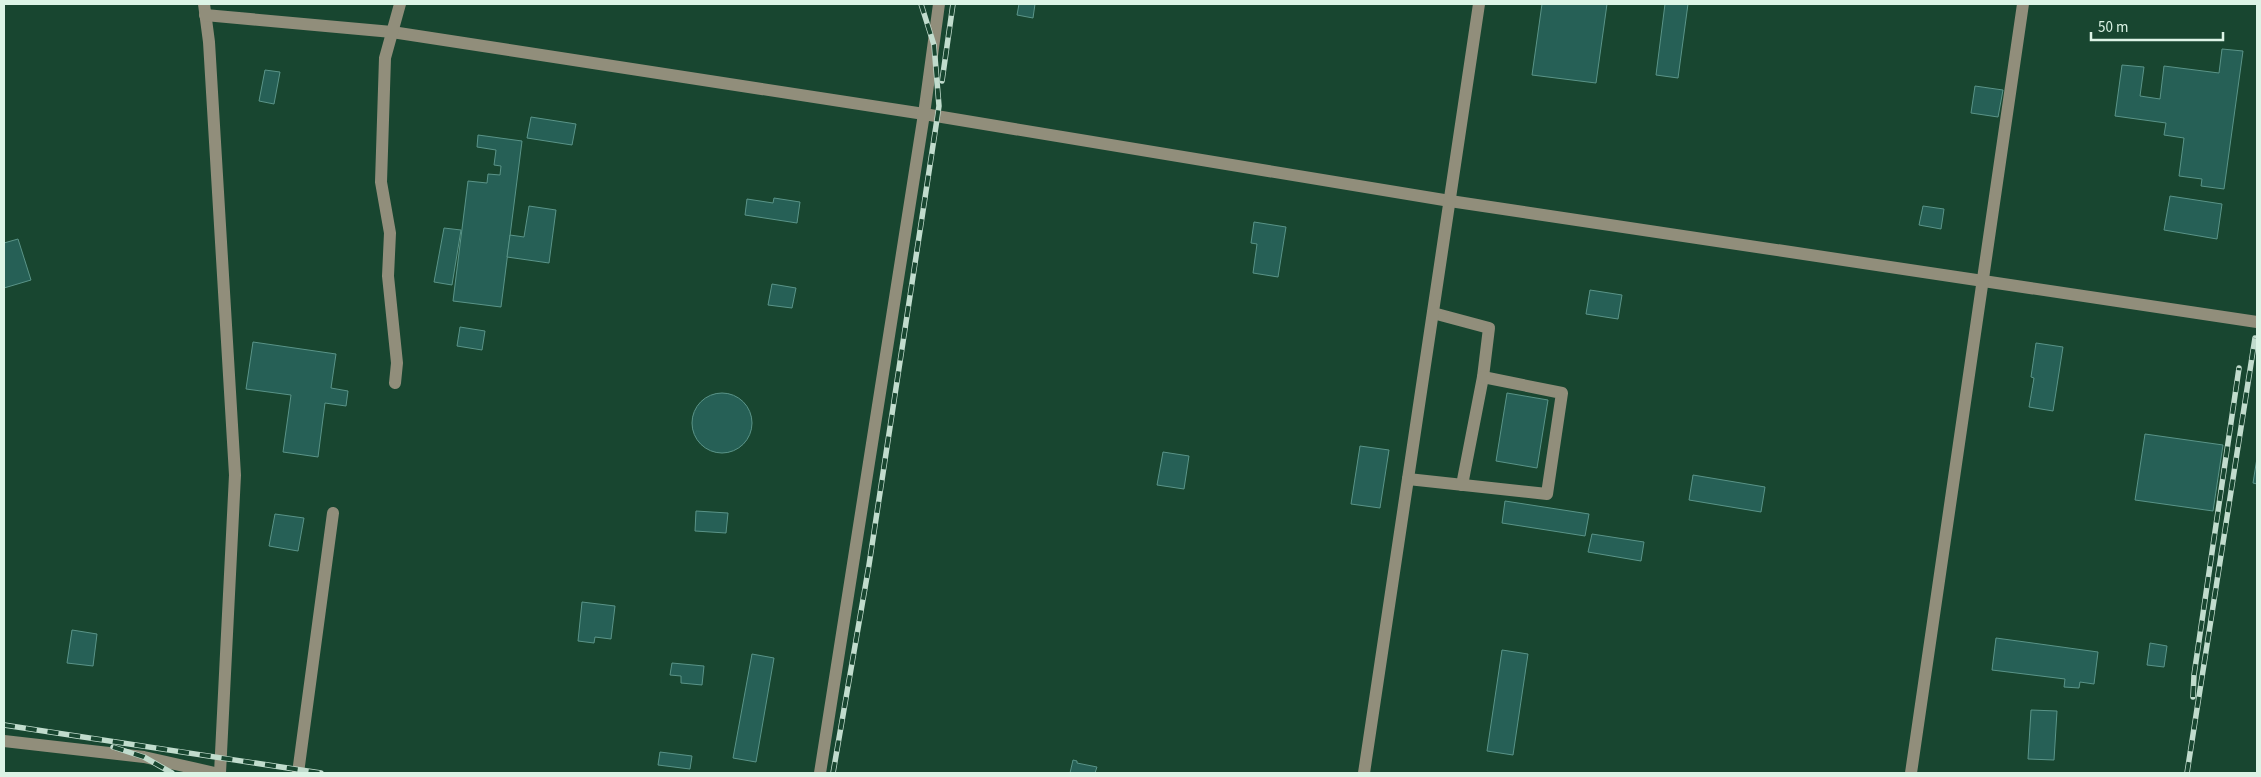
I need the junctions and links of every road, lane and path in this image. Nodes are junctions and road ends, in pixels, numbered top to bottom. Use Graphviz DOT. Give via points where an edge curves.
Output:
graph roads {
  1 [pos="400,4"];
  2 [pos="939,4"];
  3 [pos="1479,4"];
  4 [pos="2023,4"];
  5 [pos="204,9"];
  6 [pos="392,32"];
  7 [pos="924,114"];
  8 [pos="1450,201"];
  9 [pos="1984,281"];
  10 [pos="1433,313"];
  11 [pos="2257,322"];
  12 [pos="1483,377"];
  13 [pos="395,383"];
  14 [pos="1408,480"];
  15 [pos="1462,485"];
  16 [pos="333,514"];
  17 [pos="4,741"];
  18 [pos="216,773"];
  19 [pos="220,773"];
  20 [pos="298,773"];
  21 [pos="820,773"];
  22 [pos="1364,773"];
  23 [pos="1911,773"];
  1 -- 6 [label="lane"];
  2 -- 7 [label="lane"];
  3 -- 8 [label="lane"];
  4 -- 9 [label="lane"];
  5 -- 6 [label="lane"];
  5 -- 19 [label="lane" via="209,42 235,476"];
  6 -- 7 [label="lane"];
  6 -- 13 [label="lane" via="385,58 381,182 390,233 388,276 397,363"];
  7 -- 8 [label="lane"];
  7 -- 21 [label="lane"];
  8 -- 9 [label="lane"];
  8 -- 10 [label="lane"];
  9 -- 11 [label="lane"];
  9 -- 23 [label="lane"];
  10 -- 12 [label="lane" via="1489,328"];
  10 -- 14 [label="lane"];
  12 -- 15 [label="lane"];
  12 -- 15 [label="lane" via="1562,393 1547,494"];
  14 -- 15 [label="lane"];
  14 -- 22 [label="lane"];
  16 -- 20 [label="lane"];
  17 -- 18 [label="lane" via="144,757"];
}
